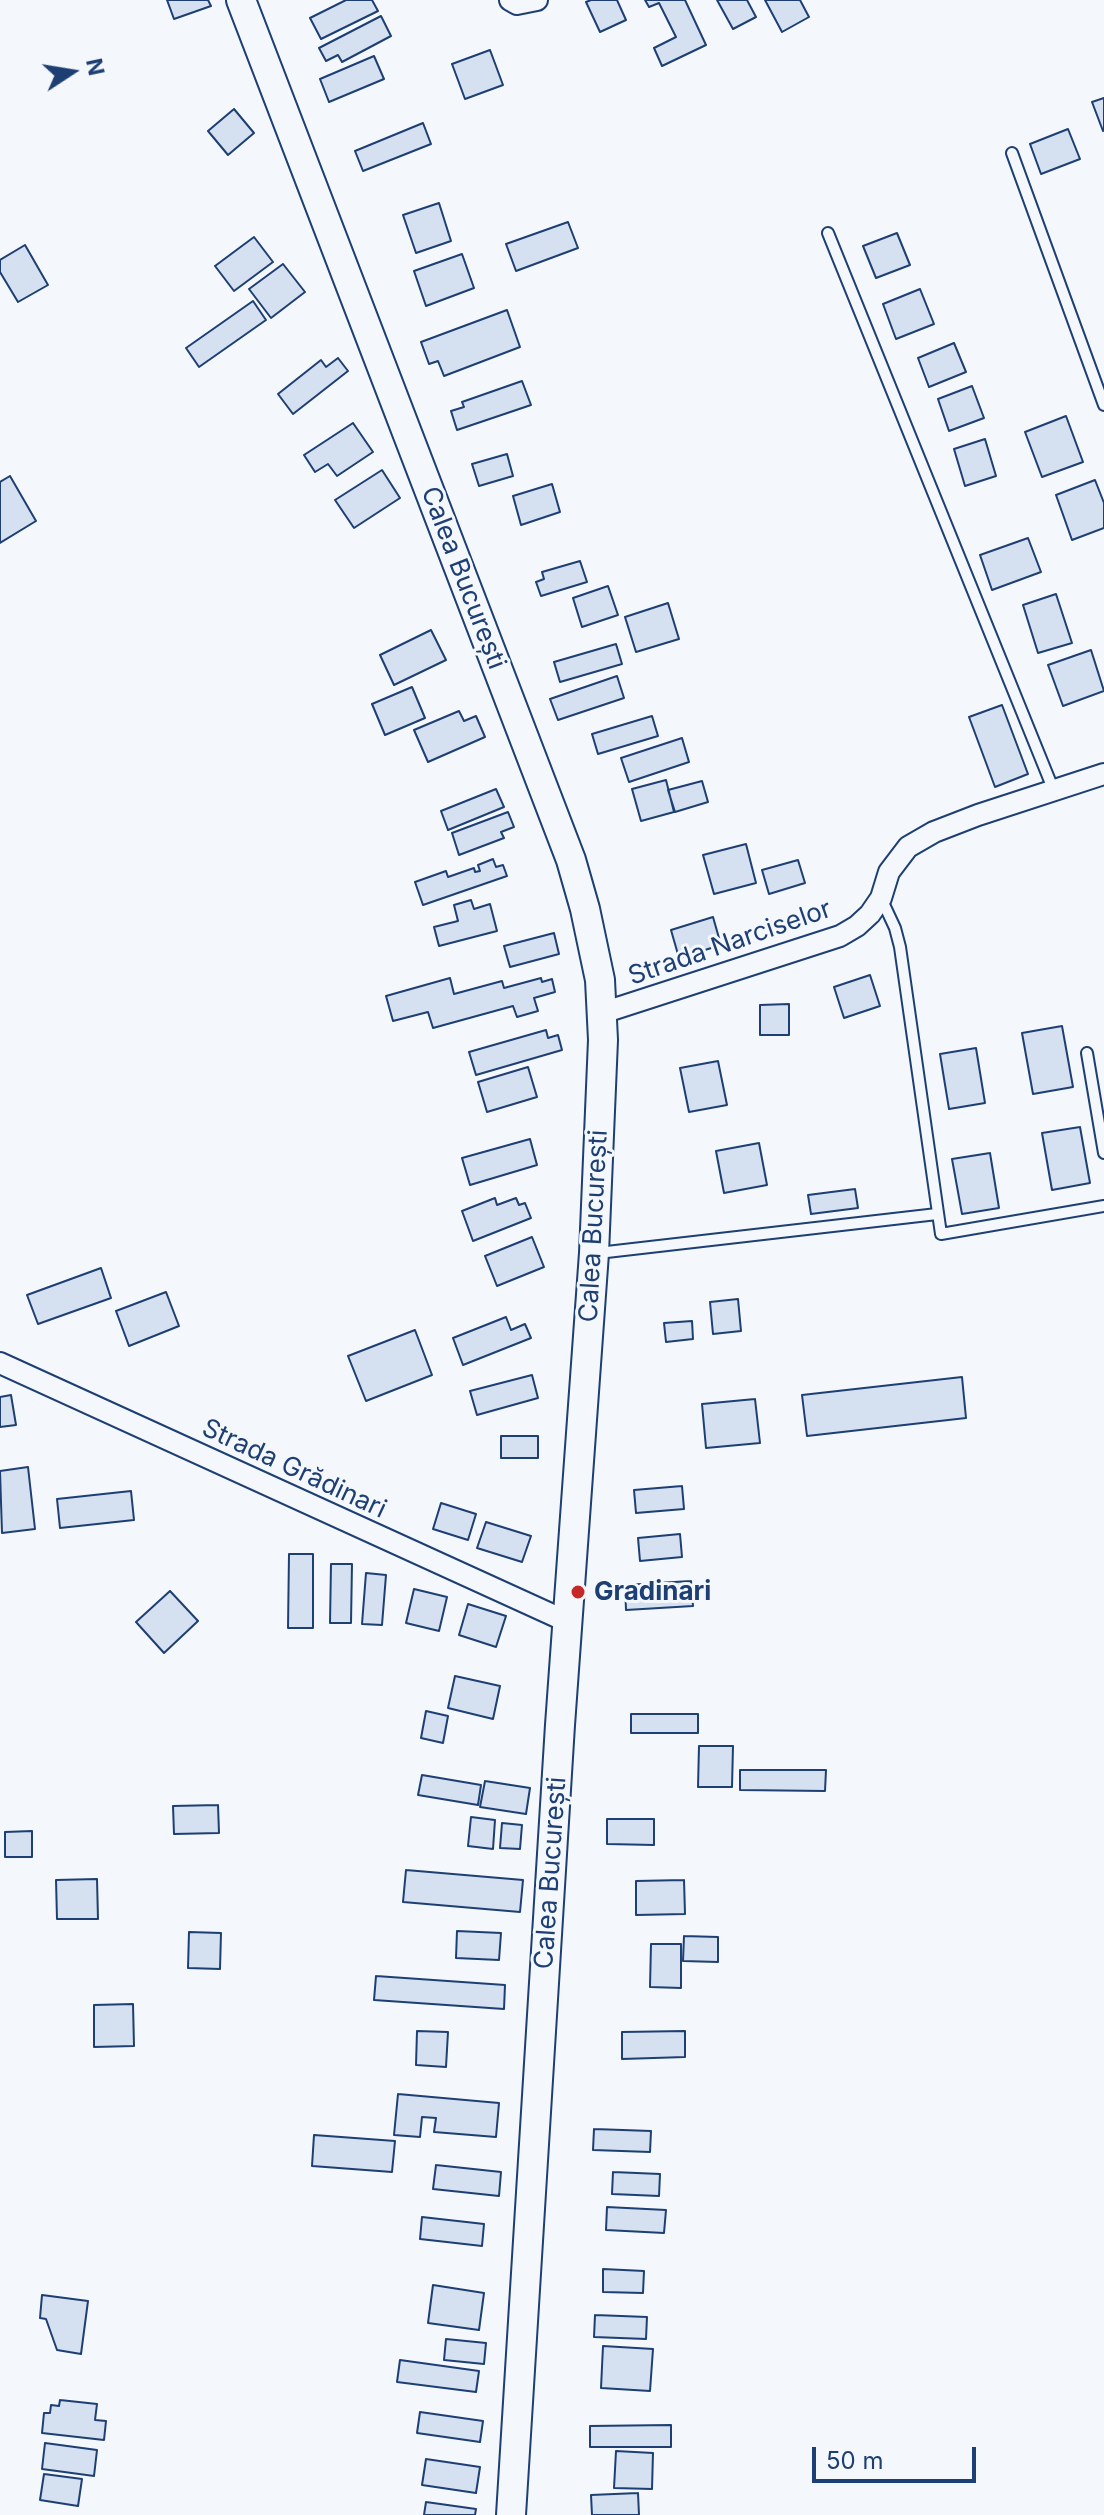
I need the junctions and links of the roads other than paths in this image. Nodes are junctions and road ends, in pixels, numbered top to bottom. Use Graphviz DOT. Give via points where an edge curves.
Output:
graph roads {
  1 [pos="241,0"];
  2 [pos="510,0"];
  3 [pos="537,0"];
  4 [pos="1012,153"];
  5 [pos="828,233"];
  6 [pos="1104,405"];
  7 [pos="1104,774"];
  8 [pos="1054,791"];
  9 [pos="881,898"];
  10 [pos="602,1013"];
  11 [pos="1087,1053"];
  12 [pos="1104,1153"];
  13 [pos="1104,1206"];
  14 [pos="937,1214"];
  15 [pos="594,1253"];
  16 [pos="0,1363"];
  17 [pos="568,1622"];
  18 [pos="511,2515"];
  1 -- 10 [label="main road, Calea București" via="571,860 595,949"];
  2 -- 3 [label="street"];
  4 -- 6 [label="lane"];
  5 -- 8 [label="lane"];
  7 -- 8 [label="street, Strada Narciselor"];
  8 -- 9 [label="street, Strada Narciselor" via="978,815 908,847 889,872"];
  9 -- 10 [label="street, Strada Narciselor" via="840,936"];
  9 -- 14 [label="lane" via="900,947"];
  10 -- 15 [label="main road, Calea București"];
  11 -- 12 [label="lane"];
  13 -- 14 [label="lane" via="941,1234"];
  14 -- 15 [label="lane"];
  15 -- 17 [label="main road, Calea București"];
  16 -- 17 [label="street, Strada Grădinari"];
  17 -- 18 [label="main road, Calea București"];
}
